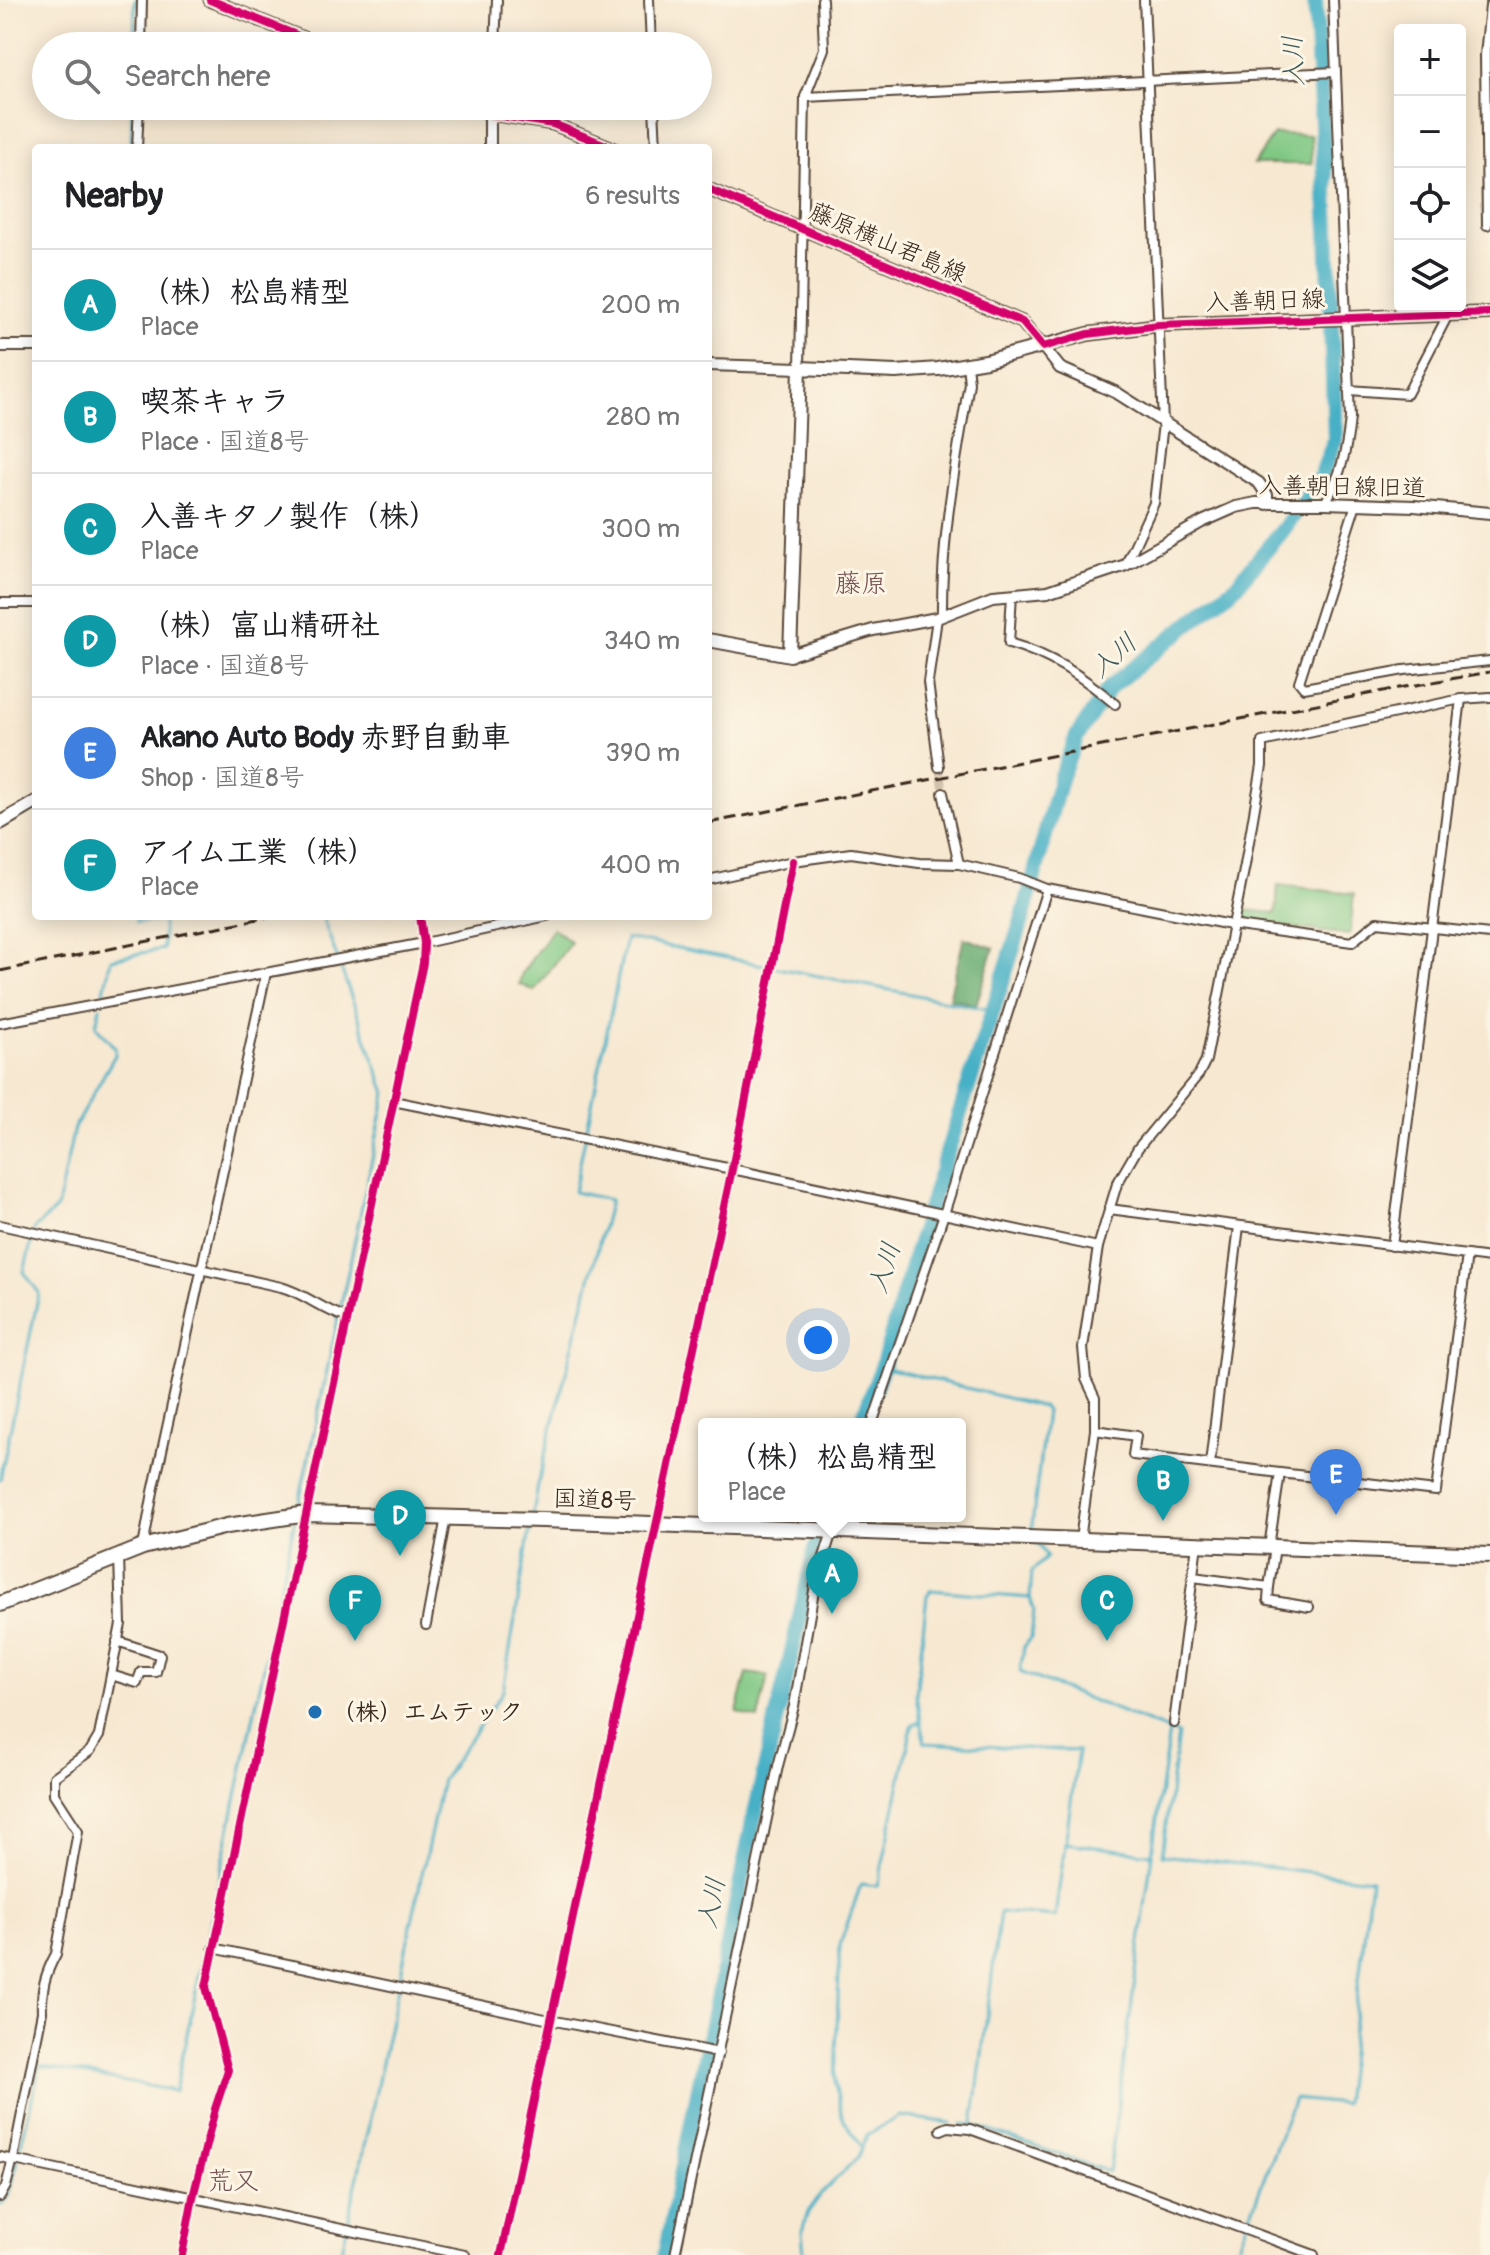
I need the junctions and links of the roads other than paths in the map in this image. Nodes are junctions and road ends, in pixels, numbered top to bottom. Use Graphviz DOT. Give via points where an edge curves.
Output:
graph roads {
  1 [pos="142,0"];
  2 [pos="210,0"];
  3 [pos="497,0"];
  4 [pos="649,0"];
  5 [pos="822,0"];
  6 [pos="1144,0"];
  7 [pos="1333,0"];
  8 [pos="1490,6"];
  9 [pos="141,32"];
  10 [pos="289,32"];
  11 [pos="496,32"];
  12 [pos="650,32"];
  13 [pos="1336,72"];
  14 [pos="1147,80"];
  15 [pos="805,97"];
  16 [pos="138,120"];
  17 [pos="491,120"];
  18 [pos="535,120"];
  19 [pos="655,120"];
  20 [pos="137,144"];
  21 [pos="490,144"];
  22 [pos="603,144"];
  23 [pos="656,144"];
  24 [pos="712,191"];
  25 [pos="1487,225"];
  26 [pos="801,228"];
  27 [pos="1449,313"];
  28 [pos="1490,313"];
  29 [pos="1345,318"];
  30 [pos="1159,325"];
  31 [pos="0,346"];
  32 [pos="32,346"];
  33 [pos="1043,347"];
  34 [pos="967,364"];
  35 [pos="712,365"];
  36 [pos="800,368"];
  37 [pos="1349,390"];
  38 [pos="1163,423"];
  39 [pos="1322,503"];
  40 [pos="1267,504"];
  41 [pos="1356,504"];
  42 [pos="1490,513"];
  43 [pos="1126,565"];
  44 [pos="1012,594"];
  45 [pos="0,603"];
  46 [pos="32,603"];
  47 [pos="940,617"];
  48 [pos="712,641"];
  49 [pos="790,655"];
  50 [pos="1490,661"];
  51 [pos="1490,697"];
  52 [pos="1461,699"];
  53 [pos="1115,704"];
  54 [pos="939,767"];
  55 [pos="943,793"];
  56 [pos="32,804"];
  57 [pos="0,823"];
  58 [pos="793,861"];
  59 [pos="959,864"];
  60 [pos="712,879"];
  61 [pos="1047,889"];
  62 [pos="421,920"];
  63 [pos="529,920"];
  64 [pos="1231,925"];
  65 [pos="1433,927"];
  66 [pos="1490,934"];
  67 [pos="424,943"];
  68 [pos="266,973"];
  69 [pos="0,1023"];
  70 [pos="393,1101"];
  71 [pos="732,1169"];
  72 [pos="1109,1209"];
  73 [pos="944,1214"];
  74 [pos="0,1225"];
  75 [pos="1239,1226"];
  76 [pos="1392,1246"];
  77 [pos="1098,1247"];
  78 [pos="1467,1255"];
  79 [pos="1490,1258"];
  80 [pos="201,1268"];
  81 [pos="346,1317"];
  82 [pos="874,1418"];
  83 [pos="1095,1430"];
  84 [pos="1210,1464"];
  85 [pos="1280,1473"];
  86 [pos="307,1514"];
  87 [pos="446,1517"];
  88 [pos="838,1523"];
  89 [pos="655,1524"];
  90 [pos="1080,1540"];
  91 [pos="1197,1544"];
  92 [pos="143,1547"];
  93 [pos="1272,1547"];
  94 [pos="1490,1555"];
  95 [pos="119,1556"];
  96 [pos="1193,1577"];
  97 [pos="1269,1587"];
  98 [pos="0,1604"];
  99 [pos="1309,1607"];
  100 [pos="426,1625"];
  101 [pos="117,1641"];
  102 [pos="111,1675"];
  103 [pos="1174,1723"];
  104 [pos="213,1948"];
  105 [pos="550,2020"];
  106 [pos="717,2052"];
  107 [pos="941,2130"];
  108 [pos="0,2157"];
  109 [pos="13,2159"];
  110 [pos="0,2197"];
  111 [pos="193,2197"];
  112 [pos="182,2255"];
  113 [pos="465,2255"];
  114 [pos="501,2255"];
  115 [pos="675,2255"];
  116 [pos="1314,2255"];
  1 -- 9 [label="street"];
  2 -- 10 [label="main road"];
  3 -- 11 [label="street"];
  4 -- 12 [label="street"];
  5 -- 15 [label="street" via="824,49"];
  6 -- 14 [label="street"];
  7 -- 13 [label="street"];
  8 -- 25 [label="street" via="1485,55"];
  13 -- 14 [label="street"];
  13 -- 29 [label="street"];
  14 -- 15 [label="street"];
  14 -- 30 [label="street"];
  15 -- 26 [label="street"];
  16 -- 20 [label="street"];
  17 -- 21 [label="street"];
  18 -- 22 [label="main road"];
  19 -- 23 [label="street"];
  24 -- 26 [label="main road, 藤原横山君島線"];
  26 -- 33 [label="main road, 藤原横山君島線" via="1022,322"];
  26 -- 36 [label="street"];
  27 -- 28 [label="main road, 入善朝日線"];
  27 -- 29 [label="main road, 入善朝日線"];
  27 -- 37 [label="street" via="1407,394"];
  29 -- 30 [label="main road, 入善朝日線"];
  29 -- 37 [label="street"];
  30 -- 33 [label="main road, 入善朝日線" via="1088,334"];
  30 -- 38 [label="street"];
  31 -- 32 [label="street"];
  33 -- 34 [label="main road, 入善朝日線"];
  33 -- 38 [label="street" via="1060,368 1117,393"];
  34 -- 36 [label="main road, 入善朝日線" via="896,372"];
  34 -- 47 [label="street" via="969,383 949,504"];
  35 -- 36 [label="street"];
  36 -- 49 [label="main road"];
  37 -- 39 [label="street" via="1347,451 1335,487"];
  38 -- 40 [label="street" via="1259,483"];
  38 -- 43 [label="street" via="1154,503"];
  39 -- 40 [label="street, 入善朝日線旧道"];
  39 -- 41 [label="street, 入善朝日線旧道"];
  40 -- 43 [label="street, 入善朝日線旧道" via="1226,510"];
  41 -- 42 [label="street, 入善朝日線旧道"];
  41 -- 50 [label="street" via="1299,682 1304,688"];
  43 -- 44 [label="street, 入善朝日線旧道" via="1048,591"];
  44 -- 47 [label="street, 入善朝日線旧道"];
  44 -- 53 [label="street" via="1009,643 1056,661"];
  45 -- 46 [label="street"];
  47 -- 49 [label="street, 入善朝日線旧道"];
  47 -- 54 [label="street" via="928,682"];
  48 -- 49 [label="main road"];
  51 -- 52 [label="street"];
  52 -- 64 [label="street" via="1262,742 1262,766"];
  52 -- 65 [label="street"];
  55 -- 59 [label="street"];
  56 -- 57 [label="main road"];
  58 -- 59 [label="street" via="851,853"];
  58 -- 60 [label="street"];
  58 -- 71 [label="street"];
  59 -- 61 [label="street"];
  61 -- 64 [label="street"];
  61 -- 73 [label="street"];
  62 -- 67 [label="street"];
  63 -- 67 [label="street"];
  64 -- 65 [label="street" via="1352,942 1377,922"];
  64 -- 72 [label="street" via="1206,1060 1138,1148"];
  65 -- 66 [label="street"];
  65 -- 76 [label="street"];
  67 -- 68 [label="street"];
  67 -- 70 [label="street"];
  68 -- 69 [label="street"];
  68 -- 80 [label="street"];
  70 -- 71 [label="street"];
  70 -- 81 [label="street"];
  71 -- 73 [label="street"];
  71 -- 89 [label="street"];
  72 -- 75 [label="street"];
  72 -- 77 [label="street"];
  73 -- 77 [label="street"];
  73 -- 82 [label="street"];
  74 -- 80 [label="street"];
  75 -- 76 [label="street"];
  75 -- 84 [label="street"];
  76 -- 78 [label="street"];
  77 -- 83 [label="street" via="1083,1348 1086,1379 1095,1398"];
  78 -- 79 [label="street"];
  78 -- 85 [label="street" via="1436,1491"];
  80 -- 81 [label="street" via="291,1290"];
  80 -- 92 [label="street"];
  81 -- 86 [label="street"];
  83 -- 84 [label="street" via="1136,1436 1133,1455"];
  83 -- 90 [label="street"];
  84 -- 85 [label="street"];
  85 -- 93 [label="street"];
  86 -- 87 [label="highway, 国道8号"];
  86 -- 92 [label="highway, 国道8号" via="227,1526"];
  86 -- 104 [label="street"];
  87 -- 89 [label="highway, 国道8号"];
  87 -- 100 [label="street"];
  88 -- 89 [label="highway, 国道8号" via="806,1529"];
  88 -- 90 [label="highway, 国道8号"];
  88 -- 106 [label="street" via="815,1585 794,1706"];
  89 -- 105 [label="street"];
  90 -- 91 [label="highway, 国道8号"];
  91 -- 93 [label="highway, 国道8号"];
  91 -- 96 [label="street"];
  92 -- 95 [label="highway, 国道8号"];
  93 -- 94 [label="highway, 国道8号"];
  93 -- 97 [label="street"];
  95 -- 98 [label="highway, 国道8号"];
  95 -- 101 [label="street"];
  96 -- 97 [label="street"];
  96 -- 103 [label="street"];
  97 -- 99 [label="street" via="1268,1600"];
  101 -- 102 [label="street"];
  101 -- 102 [label="street" via="160,1655 156,1672 141,1672 137,1683"];
  102 -- 109 [label="street" via="99,1736 90,1751 54,1777 54,1794 78,1831 56,1954 41,1994"];
  104 -- 105 [label="street"];
  104 -- 111 [label="street" via="206,1987 228,2070"];
  105 -- 106 [label="street"];
  105 -- 114 [label="street"];
  106 -- 115 [label="street"];
  107 -- 116 [label="street" via="970,2129"];
  108 -- 109 [label="street"];
  109 -- 110 [label="street"];
  109 -- 111 [label="street"];
  111 -- 112 [label="street"];
  111 -- 113 [label="street"];
}
